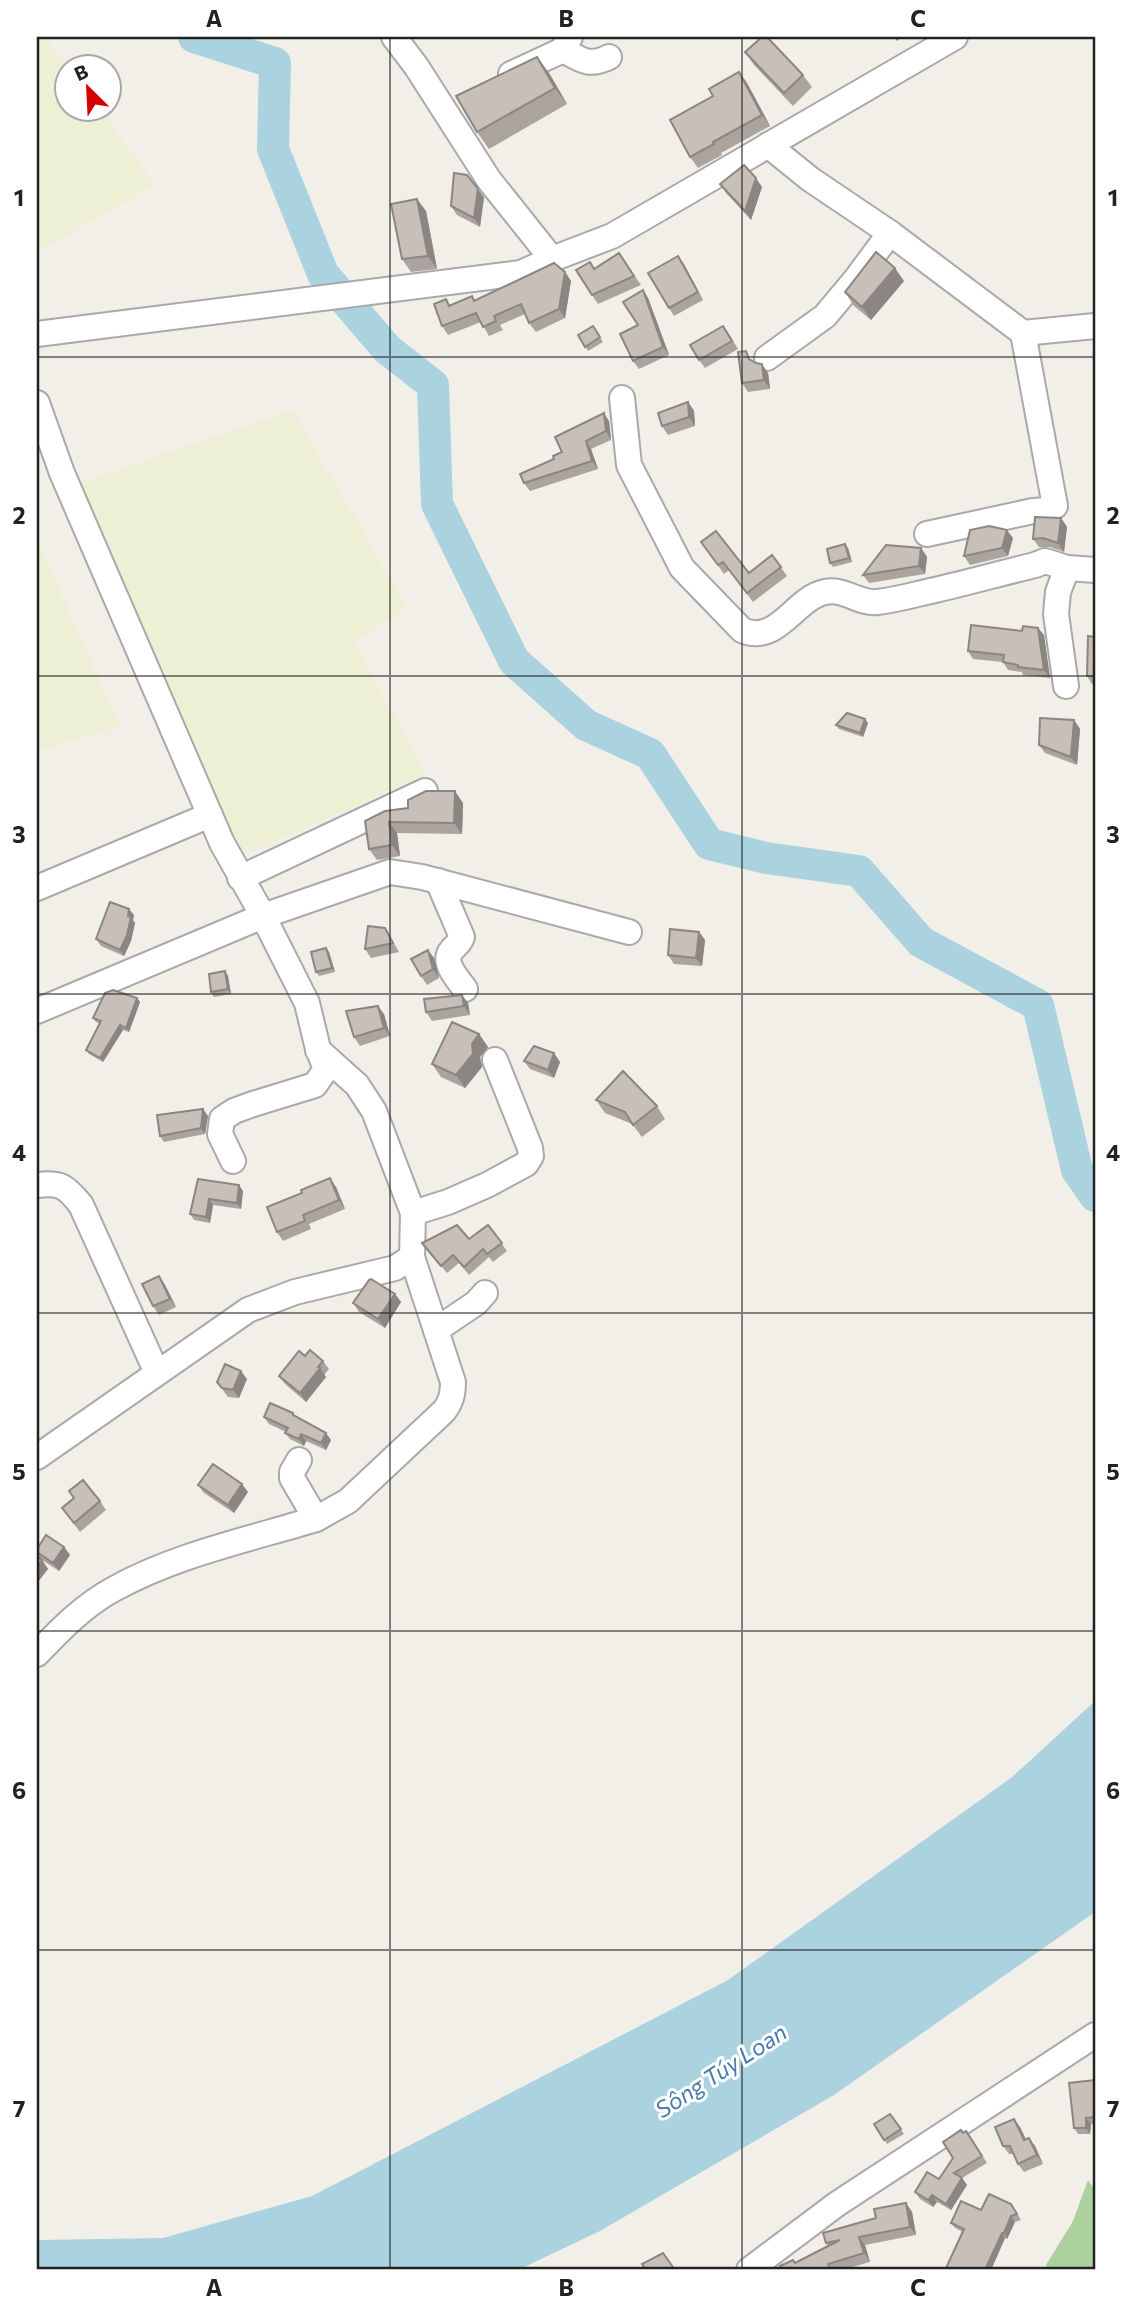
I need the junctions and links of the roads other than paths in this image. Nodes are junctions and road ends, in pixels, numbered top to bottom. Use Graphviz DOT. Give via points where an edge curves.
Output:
graph roads {
  1 [pos="394,37"];
  2 [pos="956,37"];
  3 [pos="567,43"];
  4 [pos="609,57"];
  5 [pos="491,84"];
  6 [pos="467,96"];
  7 [pos="443,108"];
  8 [pos="768,145"];
  9 [pos="890,233"];
  10 [pos="552,259"];
  11 [pos="1095,326"];
  12 [pos="1023,333"];
  13 [pos="37,334"];
  14 [pos="767,358"];
  15 [pos="622,398"];
  16 [pos="37,403"];
  17 [pos="927,534"];
  18 [pos="1067,568"];
  19 [pos="1095,570"];
  20 [pos="1066,686"];
  21 [pos="425,791"];
  22 [pos="210,815"];
  23 [pos="240,878"];
  24 [pos="438,881"];
  25 [pos="37,888"];
  26 [pos="263,916"];
  27 [pos="629,932"];
  28 [pos="465,989"];
  29 [pos="37,1011"];
  30 [pos="318,1049"];
  31 [pos="495,1060"];
  32 [pos="233,1161"];
  33 [pos="37,1185"];
  34 [pos="413,1213"];
  35 [pos="412,1257"];
  36 [pos="485,1293"];
  37 [pos="436,1330"];
  38 [pos="157,1373"];
  39 [pos="37,1457"];
  40 [pos="299,1460"];
  41 [pos="316,1519"];
  42 [pos="37,1654"];
  43 [pos="1095,2035"];
  44 [pos="749,2270"];
  1 -- 7 [label="street"];
  2 -- 8 [label="street"];
  3 -- 4 [label="street" via="583,61 597,63"];
  3 -- 5 [label="street"];
  6 -- 7 [label="street"];
  7 -- 10 [label="street" via="489,180"];
  8 -- 9 [label="street"];
  8 -- 10 [label="street" via="612,236"];
  9 -- 12 [label="street"];
  9 -- 14 [label="street" via="825,316"];
  10 -- 13 [label="street" via="521,273"];
  11 -- 12 [label="street"];
  12 -- 17 [label="street" via="1055,506"];
  15 -- 18 [label="street" via="629,465 682,568 742,631 766,632 825,592 842,591 873,603 1045,561"];
  16 -- 22 [label="street" via="62,473"];
  18 -- 19 [label="street"];
  18 -- 20 [label="street" via="1056,614"];
  21 -- 23 [label="street"];
  22 -- 23 [label="street"];
  22 -- 25 [label="street"];
  23 -- 26 [label="street"];
  24 -- 26 [label="street" via="390,872"];
  24 -- 27 [label="street"];
  24 -- 28 [label="street" via="462,937 448,960"];
  26 -- 29 [label="street"];
  26 -- 30 [label="street" via="307,1003"];
  30 -- 32 [label="street" via="326,1069 315,1085 222,1119 220,1134"];
  30 -- 34 [label="street" via="366,1096"];
  31 -- 34 [label="street" via="531,1157 487,1185"];
  33 -- 38 [label="street" via="57,1184 81,1205"];
  34 -- 35 [label="street"];
  35 -- 37 [label="street"];
  35 -- 38 [label="street" via="395,1268 295,1292 247,1310"];
  36 -- 37 [label="street"];
  37 -- 41 [label="street" via="453,1382 450,1402 348,1501"];
  38 -- 39 [label="street"];
  40 -- 41 [label="street" via="292,1478"];
  41 -- 42 [label="street" via="158,1567 80,1612"];
  43 -- 44 [label="street" via="837,2204"];
}
